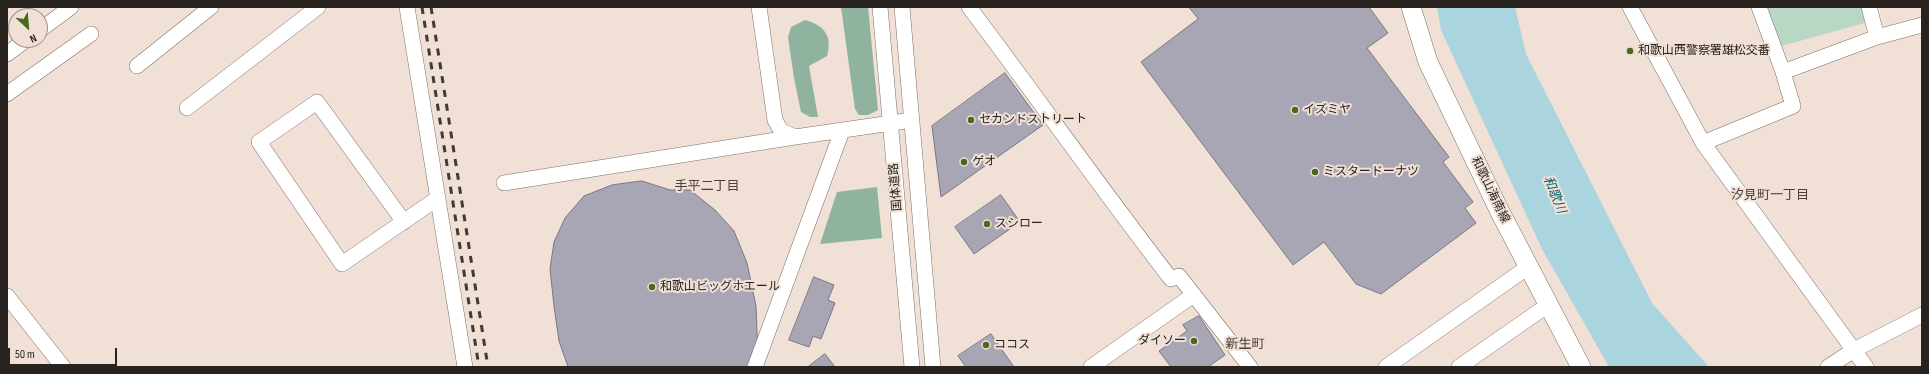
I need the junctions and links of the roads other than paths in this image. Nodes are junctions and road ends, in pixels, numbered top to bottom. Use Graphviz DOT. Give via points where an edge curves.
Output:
graph roads {
  1 [pos="71,7"];
  2 [pos="211,7"];
  3 [pos="318,7"];
  4 [pos="407,7"];
  5 [pos="759,7"];
  6 [pos="880,7"];
  7 [pos="902,7"];
  8 [pos="969,7"];
  9 [pos="1411,7"];
  10 [pos="1630,7"];
  11 [pos="1759,7"];
  12 [pos="1869,7"];
  13 [pos="48,24"];
  14 [pos="1922,25"];
  15 [pos="91,34"];
  16 [pos="1877,37"];
  17 [pos="15,48"];
  18 [pos="7,54"];
  19 [pos="137,66"];
  20 [pos="1783,72"];
  21 [pos="7,94"];
  22 [pos="187,108"];
  23 [pos="912,120"];
  24 [pos="890,124"];
  25 [pos="842,131"];
  26 [pos="795,137"];
  27 [pos="1703,143"];
  28 [pos="504,183"];
  29 [pos="438,198"];
  30 [pos="404,222"];
  31 [pos="1528,267"];
  32 [pos="7,296"];
  33 [pos="1192,296"];
  34 [pos="1548,305"];
  35 [pos="1922,315"];
  36 [pos="1854,350"];
  37 [pos="63,367"];
  38 [pos="465,367"];
  39 [pos="755,367"];
  40 [pos="912,367"];
  41 [pos="933,367"];
  42 [pos="1091,367"];
  43 [pos="1250,367"];
  44 [pos="1386,367"];
  45 [pos="1459,367"];
  46 [pos="1581,367"];
  47 [pos="1828,367"];
  48 [pos="1866,367"];
  1 -- 13 [label="street"];
  2 -- 19 [label="street"];
  3 -- 22 [label="street"];
  4 -- 29 [label="street"];
  5 -- 26 [label="street" via="774,120 781,131"];
  6 -- 24 [label="street, 国体道路"];
  7 -- 23 [label="street, 国体道路"];
  8 -- 33 [label="street" via="1128,224 1171,279 1179,276"];
  9 -- 31 [label="main road, 和歌山海南線" via="1428,62"];
  10 -- 27 [label="street"];
  11 -- 20 [label="street"];
  12 -- 16 [label="street"];
  14 -- 16 [label="street"];
  15 -- 21 [label="street"];
  16 -- 20 [label="street"];
  17 -- 18 [label="street"];
  20 -- 27 [label="street" via="1793,106"];
  23 -- 24 [label="street"];
  23 -- 41 [label="street, 国体道路"];
  24 -- 25 [label="street"];
  24 -- 40 [label="street, 国体道路"];
  25 -- 26 [label="street"];
  25 -- 39 [label="street"];
  26 -- 28 [label="street"];
  27 -- 36 [label="street"];
  29 -- 30 [label="street"];
  29 -- 38 [label="street"];
  30 -- 30 [label="street" via="342,264 259,142 317,102"];
  31 -- 34 [label="main road, 和歌山海南線"];
  31 -- 44 [label="street"];
  32 -- 37 [label="street"];
  33 -- 42 [label="street"];
  33 -- 43 [label="street"];
  34 -- 45 [label="street"];
  34 -- 46 [label="main road, 和歌山海南線"];
  35 -- 36 [label="street"];
  36 -- 47 [label="street"];
  36 -- 48 [label="street"];
}
